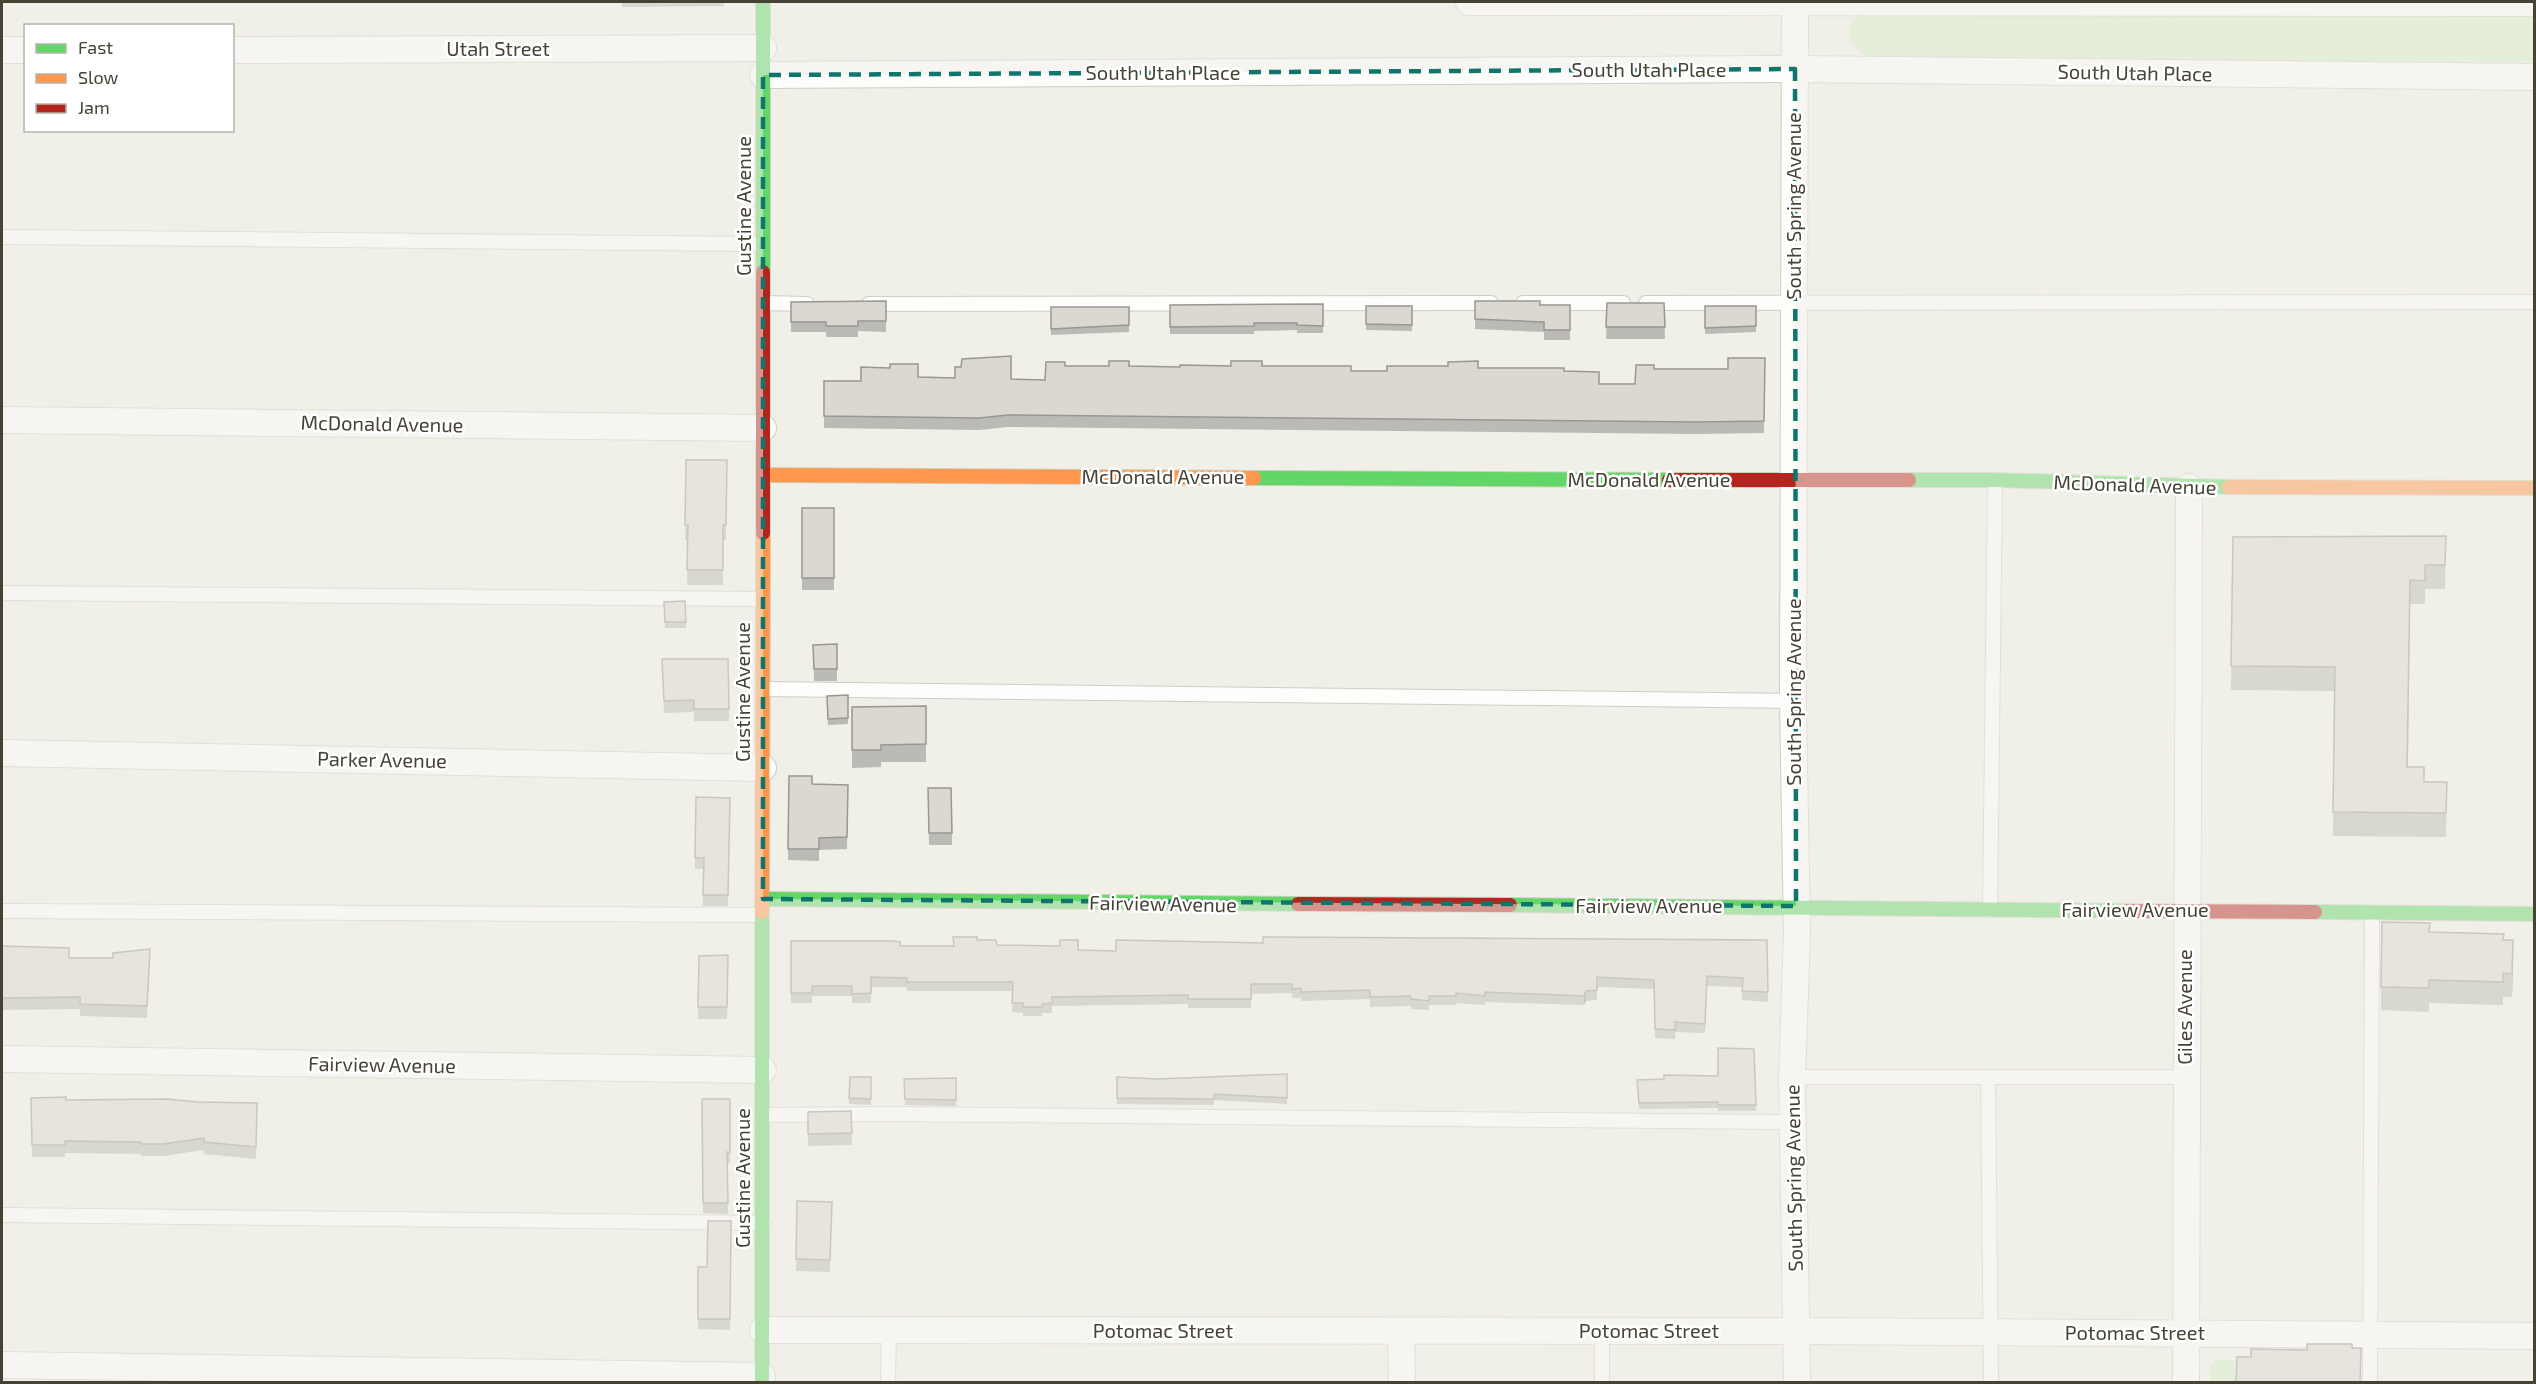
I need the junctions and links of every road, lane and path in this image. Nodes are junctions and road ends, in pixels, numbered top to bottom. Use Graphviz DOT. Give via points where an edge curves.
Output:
graph roads {
  1 [pos="763,2"];
  2 [pos="1469,2"];
  3 [pos="1795,2"];
  4 [pos="2535,3"];
  5 [pos="763,48"];
  6 [pos="2,50"];
  7 [pos="24,50"];
  8 [pos="234,50"];
  9 [pos="1795,69"];
  10 [pos="763,75"];
  11 [pos="2535,77"];
  12 [pos="2,237"];
  13 [pos="763,244"];
  14 [pos="2535,302"];
  15 [pos="763,303"];
  16 [pos="1794,303"];
  17 [pos="824,304"];
  18 [pos="860,304"];
  19 [pos="2,420"];
  20 [pos="763,428"];
  21 [pos="763,475"];
  22 [pos="1995,480"];
  23 [pos="1793,481"];
  24 [pos="2188,487"];
  25 [pos="2535,488"];
  26 [pos="2,592"];
  27 [pos="763,599"];
  28 [pos="763,688"];
  29 [pos="1793,701"];
  30 [pos="2,753"];
  31 [pos="763,768"];
  32 [pos="763,899"];
  33 [pos="1796,906"];
  34 [pos="2,910"];
  35 [pos="1990,910"];
  36 [pos="2186,910"];
  37 [pos="2373,913"];
  38 [pos="2535,914"];
  39 [pos="763,915"];
  40 [pos="2,1059"];
  41 [pos="763,1071"];
  42 [pos="1791,1077"];
  43 [pos="1988,1077"];
  44 [pos="2185,1077"];
  45 [pos="763,1115"];
  46 [pos="1792,1122"];
  47 [pos="2,1215"];
  48 [pos="763,1223"];
  49 [pos="762,1330"];
  50 [pos="889,1330"];
  51 [pos="1602,1331"];
  52 [pos="1797,1331"];
  53 [pos="1401,1332"];
  54 [pos="1991,1332"];
  55 [pos="2186,1333"];
  56 [pos="2370,1335"];
  57 [pos="2535,1336"];
  58 [pos="2,1365"];
  59 [pos="762,1379"];
  60 [pos="888,1383"];
  61 [pos="1401,1383"];
  62 [pos="1602,1383"];
  63 [pos="1797,1383"];
  64 [pos="1991,1383"];
  65 [pos="2186,1383"];
  66 [pos="2370,1383"];
  1 -- 5 [label="street, Gustine Avenue"];
  2 -- 3 [label="street"];
  3 -- 4 [label="street"];
  3 -- 9 [label="street, South Spring Avenue"];
  5 -- 8 [label="street, Utah Street"];
  5 -- 10 [label="street, Gustine Avenue"];
  6 -- 7 [label="street"];
  9 -- 10 [label="street, South Utah Place"];
  9 -- 11 [label="street, South Utah Place"];
  9 -- 16 [label="street, South Spring Avenue"];
  10 -- 13 [label="street, Gustine Avenue"];
  12 -- 13 [label="lane"];
  13 -- 15 [label="street, Gustine Avenue"];
  14 -- 16 [label="lane"];
  15 -- 17 [label="lane"];
  15 -- 20 [label="street, Gustine Avenue"];
  16 -- 18 [label="lane"];
  16 -- 23 [label="street, South Spring Avenue"];
  19 -- 20 [label="street, McDonald Avenue"];
  20 -- 21 [label="street, Gustine Avenue"];
  21 -- 23 [label="street, McDonald Avenue"];
  21 -- 27 [label="street, Gustine Avenue"];
  22 -- 23 [label="street, McDonald Avenue"];
  22 -- 24 [label="street, McDonald Avenue"];
  22 -- 35 [label="lane"];
  23 -- 29 [label="street, South Spring Avenue"];
  24 -- 25 [label="street, McDonald Avenue"];
  24 -- 36 [label="street, Giles Avenue"];
  26 -- 27 [label="lane"];
  27 -- 28 [label="street, Gustine Avenue"];
  28 -- 29 [label="lane"];
  28 -- 31 [label="street, Gustine Avenue"];
  29 -- 33 [label="street, South Spring Avenue"];
  30 -- 31 [label="street, Parker Avenue"];
  31 -- 32 [label="street, Gustine Avenue"];
  32 -- 33 [label="street, Fairview Avenue" via="1342,906"];
  32 -- 39 [label="street, Gustine Avenue"];
  33 -- 35 [label="street, Fairview Avenue"];
  33 -- 42 [label="street, South Spring Avenue"];
  34 -- 39 [label="lane"];
  35 -- 36 [label="street, Fairview Avenue"];
  36 -- 37 [label="street, Fairview Avenue"];
  36 -- 44 [label="street, Giles Avenue"];
  37 -- 38 [label="street, Fairview Avenue"];
  37 -- 56 [label="lane"];
  39 -- 41 [label="street, Gustine Avenue"];
  40 -- 41 [label="street, Fairview Avenue"];
  41 -- 45 [label="street, Gustine Avenue"];
  42 -- 43 [label="lane"];
  42 -- 46 [label="street, South Spring Avenue"];
  43 -- 44 [label="lane"];
  43 -- 54 [label="lane"];
  44 -- 55 [label="street, Giles Avenue"];
  45 -- 46 [label="lane"];
  45 -- 48 [label="street, Gustine Avenue"];
  46 -- 52 [label="street, South Spring Avenue"];
  47 -- 48 [label="lane"];
  48 -- 49 [label="street, Gustine Avenue"];
  49 -- 50 [label="street, Potomac Street"];
  49 -- 59 [label="street, Gustine Avenue"];
  50 -- 53 [label="street, Potomac Street"];
  50 -- 60 [label="lane"];
  51 -- 52 [label="street, Potomac Street"];
  51 -- 53 [label="street, Potomac Street"];
  51 -- 62 [label="lane"];
  52 -- 54 [label="street, Potomac Street"];
  52 -- 63 [label="street, South Spring Avenue"];
  53 -- 61 [label="street"];
  54 -- 55 [label="street, Potomac Street"];
  54 -- 64 [label="lane"];
  55 -- 56 [label="street, Potomac Street"];
  55 -- 65 [label="street, Giles Avenue"];
  56 -- 57 [label="street, Potomac Street"];
  56 -- 66 [label="lane"];
  58 -- 59 [label="street"];
}
